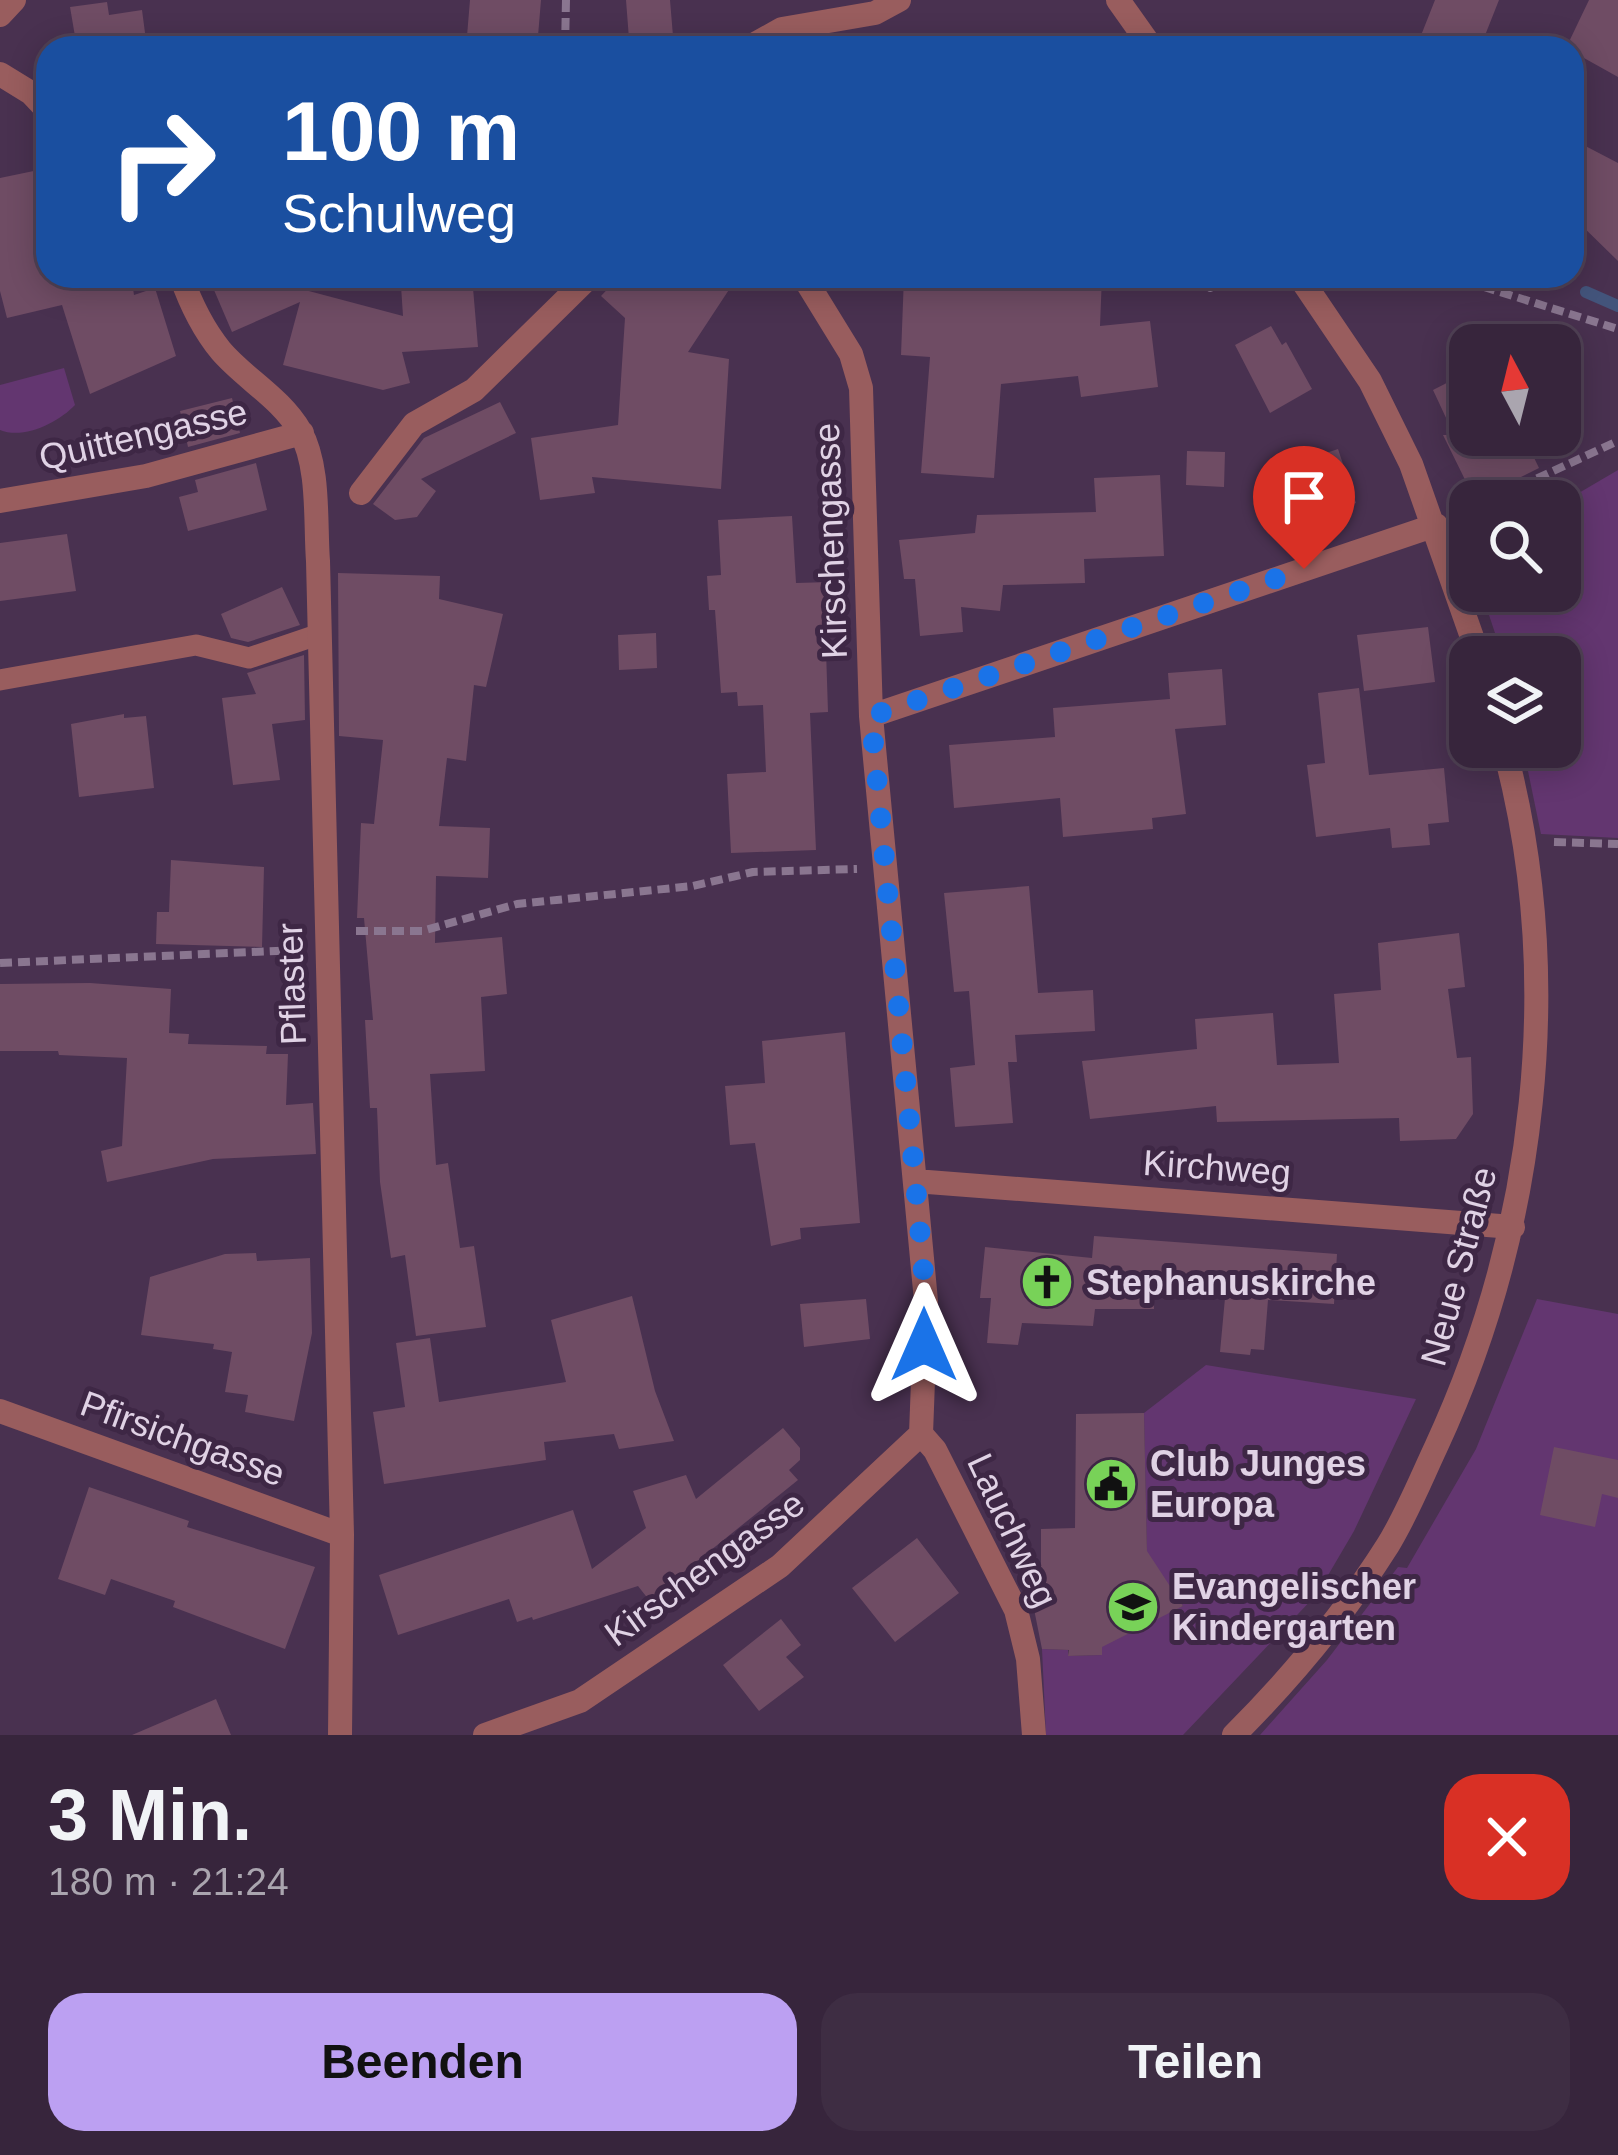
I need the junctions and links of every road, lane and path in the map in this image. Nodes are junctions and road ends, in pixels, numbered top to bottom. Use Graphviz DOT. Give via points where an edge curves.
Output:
graph roads {
  1 [pos="14,0"];
  2 [pos="566,0"];
  3 [pos="899,0"];
  4 [pos="1118,0"];
  5 [pos="0,15"];
  6 [pos="566,36"];
  7 [pos="769,36"];
  8 [pos="1144,36"];
  9 [pos="0,74"];
  10 [pos="36,98"];
  11 [pos="186,288"];
  12 [pos="578,288"];
  13 [pos="810,288"];
  14 [pos="1307,288"];
  15 [pos="1487,288"];
  16 [pos="1618,329"];
  17 [pos="302,433"];
  18 [pos="1618,441"];
  19 [pos="1534,480"];
  20 [pos="362,493"];
  21 [pos="0,501"];
  22 [pos="1436,525"];
  23 [pos="320,634"];
  24 [pos="1472,636"];
  25 [pos="0,680"];
  26 [pos="871,716"];
  27 [pos="1509,768"];
  28 [pos="1524,840"];
  29 [pos="1618,844"];
  30 [pos="844,869"];
  31 [pos="325,931"];
  32 [pos="301,950"];
  33 [pos="0,963"];
  34 [pos="915,1181"];
  35 [pos="1513,1227"];
  36 [pos="0,1411"];
  37 [pos="921,1434"];
  38 [pos="342,1535"];
  39 [pos="340,1735"];
  40 [pos="485,1735"];
  41 [pos="1034,1735"];
  42 [pos="1234,1735"];
  1 -- 5 [label="street"];
  2 -- 6 [label="path"];
  3 -- 7 [label="street"];
  4 -- 8 [label="street"];
  9 -- 10 [label="street"];
  11 -- 17 [label="street" via="222,353"];
  12 -- 20 [label="street" via="474,390 413,424"];
  13 -- 26 [label="street, Kirschengasse" via="851,354 861,388"];
  14 -- 22 [label="street" via="1370,381"];
  15 -- 16 [label="path"];
  17 -- 21 [label="street, Quittengasse" via="146,476"];
  17 -- 23 [label="street, Pflaster" via="312,474"];
  18 -- 19 [label="path"];
  22 -- 24 [label="street"];
  22 -- 26 [label="street"];
  23 -- 25 [label="lane" via="249,658 196,645"];
  23 -- 31 [label="street, Pflaster"];
  26 -- 34 [label="street, Kirschengasse"];
  27 -- 28 [label="street, Neue Straße"];
  28 -- 29 [label="path"];
  28 -- 35 [label="street, Neue Straße" via="1537,1036"];
  30 -- 31 [label="path" via="753,872 517,904 422,931"];
  31 -- 38 [label="street, Pflaster"];
  32 -- 33 [label="path"];
  34 -- 35 [label="street, Kirchweg"];
  34 -- 37 [label="street, Kirschengasse" via="926,1301"];
  35 -- 42 [label="street, Neue Straße" via="1461,1393 1390,1543 1330,1628"];
  36 -- 38 [label="street, Pfirsichgasse"];
  37 -- 40 [label="street, Kirschengasse" via="780,1566 580,1701"];
  37 -- 41 [label="street, Lauchweg" via="1016,1610"];
  38 -- 39 [label="street, Pflaster"];
}
